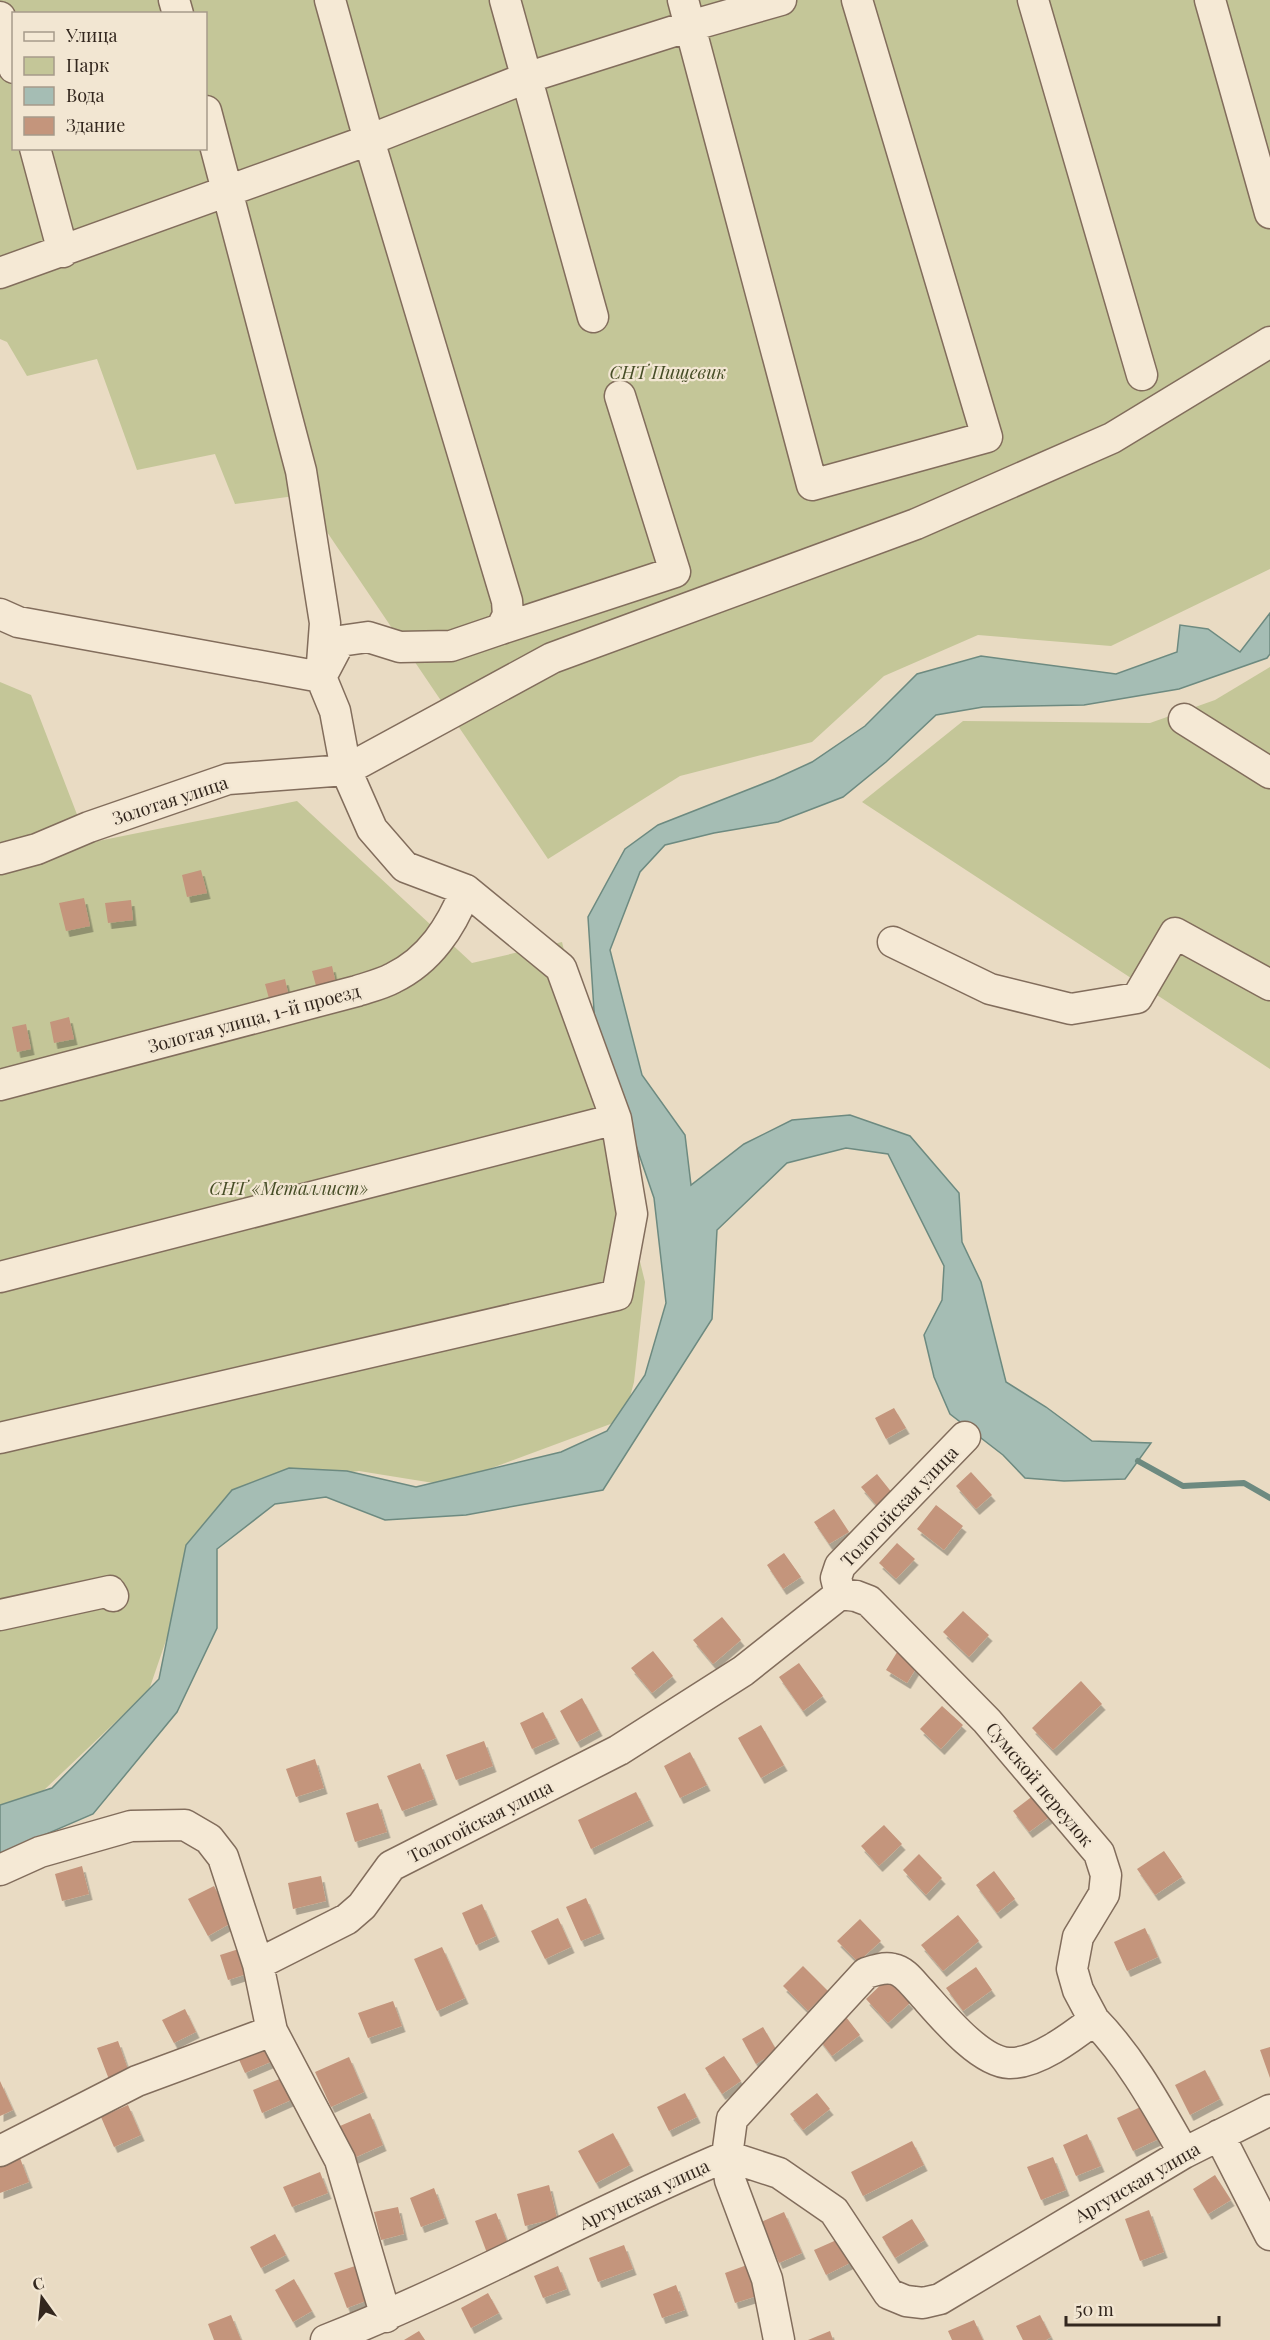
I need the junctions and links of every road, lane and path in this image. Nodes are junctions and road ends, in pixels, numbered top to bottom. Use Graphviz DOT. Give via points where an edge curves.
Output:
graph roads {
  1 [pos="330,0"];
  2 [pos="505,0"];
  3 [pos="782,0"];
  4 [pos="858,0"];
  5 [pos="1033,0"];
  6 [pos="1210,0"];
  7 [pos="686,13"];
  8 [pos="0,17"];
  9 [pos="12,61"];
  10 [pos="526,78"];
  11 [pos="207,115"];
  12 [pos="369,140"];
  13 [pos="36,150"];
  14 [pos="228,190"];
  15 [pos="1270,213"];
  16 [pos="63,252"];
  17 [pos="0,273"];
  18 [pos="593,317"];
  19 [pos="1270,342"];
  20 [pos="1142,375"];
  21 [pos="620,396"];
  22 [pos="0,614"];
  23 [pos="501,629"];
  24 [pos="321,677"];
  25 [pos="1184,719"];
  26 [pos="346,770"];
  27 [pos="1270,773"];
  28 [pos="0,858"];
  29 [pos="466,890"];
  30 [pos="893,942"];
  31 [pos="1270,985"];
  32 [pos="0,1085"];
  33 [pos="616,1119"];
  34 [pos="0,1277"];
  35 [pos="965,1437"];
  36 [pos="0,1438"];
  37 [pos="840,1594"];
  38 [pos="113,1596"];
  39 [pos="0,1615"];
  40 [pos="0,1870"];
  41 [pos="258,1964"];
  42 [pos="1094,2020"];
  43 [pos="272,2031"];
  44 [pos="1270,2110"];
  45 [pos="1219,2135"];
  46 [pos="0,2151"];
  47 [pos="1184,2153"];
  48 [pos="727,2156"];
  49 [pos="1270,2235"];
  50 [pos="386,2317"];
  51 [pos="326,2340"];
  52 [pos="779,2340"];
  1 -- 12 [label="street"];
  2 -- 10 [label="street"];
  3 -- 7 [label="street"];
  4 -- 7 [label="street" via="987,437 812,485"];
  5 -- 20 [label="street"];
  6 -- 15 [label="street"];
  7 -- 10 [label="street"];
  8 -- 9 [label="street"];
  10 -- 12 [label="street"];
  10 -- 18 [label="street"];
  11 -- 14 [label="street"];
  12 -- 14 [label="street"];
  12 -- 23 [label="street" via="507,601 508,615"];
  13 -- 16 [label="street"];
  14 -- 16 [label="street"];
  14 -- 24 [label="street" via="302,471 325,623"];
  16 -- 17 [label="street"];
  19 -- 26 [label="street" via="1112,438 916,524 552,658"];
  21 -- 23 [label="street" via="675,572"];
  22 -- 24 [label="street" via="18,622"];
  23 -- 24 [label="street" via="451,646 400,647 368,637 340,641"];
  24 -- 26 [label="street" via="335,711"];
  25 -- 27 [label="street"];
  26 -- 28 [label="street, Золотая улица" via="228,779 37,849"];
  26 -- 29 [label="street" via="372,829 405,867"];
  29 -- 32 [label="street, Золотая улица, 1-й проезд" via="441,938 392,979"];
  29 -- 33 [label="street" via="561,968"];
  30 -- 31 [label="street" via="990,989 1071,1008 1137,998 1175,933"];
  33 -- 34 [label="street"];
  33 -- 36 [label="street" via="632,1214 617,1295"];
  35 -- 37 [label="street, Тологойская улица" via="840,1566 836,1578"];
  37 -- 41 [label="street, Тологойская улица" via="743,1671 619,1750 391,1866 362,1906 347,1919"];
  37 -- 42 [label="street, Сумской переулок" via="869,1601 987,1721 1099,1853 1106,1875 1104,1894 1078,1937 1072,1969"];
  38 -- 39 [label="street" via="110,1591"];
  40 -- 41 [label="street" via="40,1852 132,1826 185,1825 209,1839 223,1857"];
  41 -- 43 [label="street"];
  42 -- 47 [label="street, Сумской переулок" via="1115,2041 1146,2085"];
  42 -- 48 [label="street" via="1067,2041 1029,2060 1008,2063 987,2057 895,1968 866,1973 732,2119"];
  43 -- 46 [label="street" via="137,2080"];
  43 -- 50 [label="street" via="340,2160"];
  44 -- 45 [label="street, Аргунская улица"];
  45 -- 47 [label="street, Аргунская улица"];
  45 -- 49 [label="street"];
  47 -- 48 [label="street, Аргунская улица" via="940,2299 923,2303 889,2294 834,2211 779,2173"];
  48 -- 50 [label="street, Аргунская улица"];
  48 -- 52 [label="street" via="730,2180 767,2279"];
  50 -- 51 [label="street, Аргунская улица"];
}
